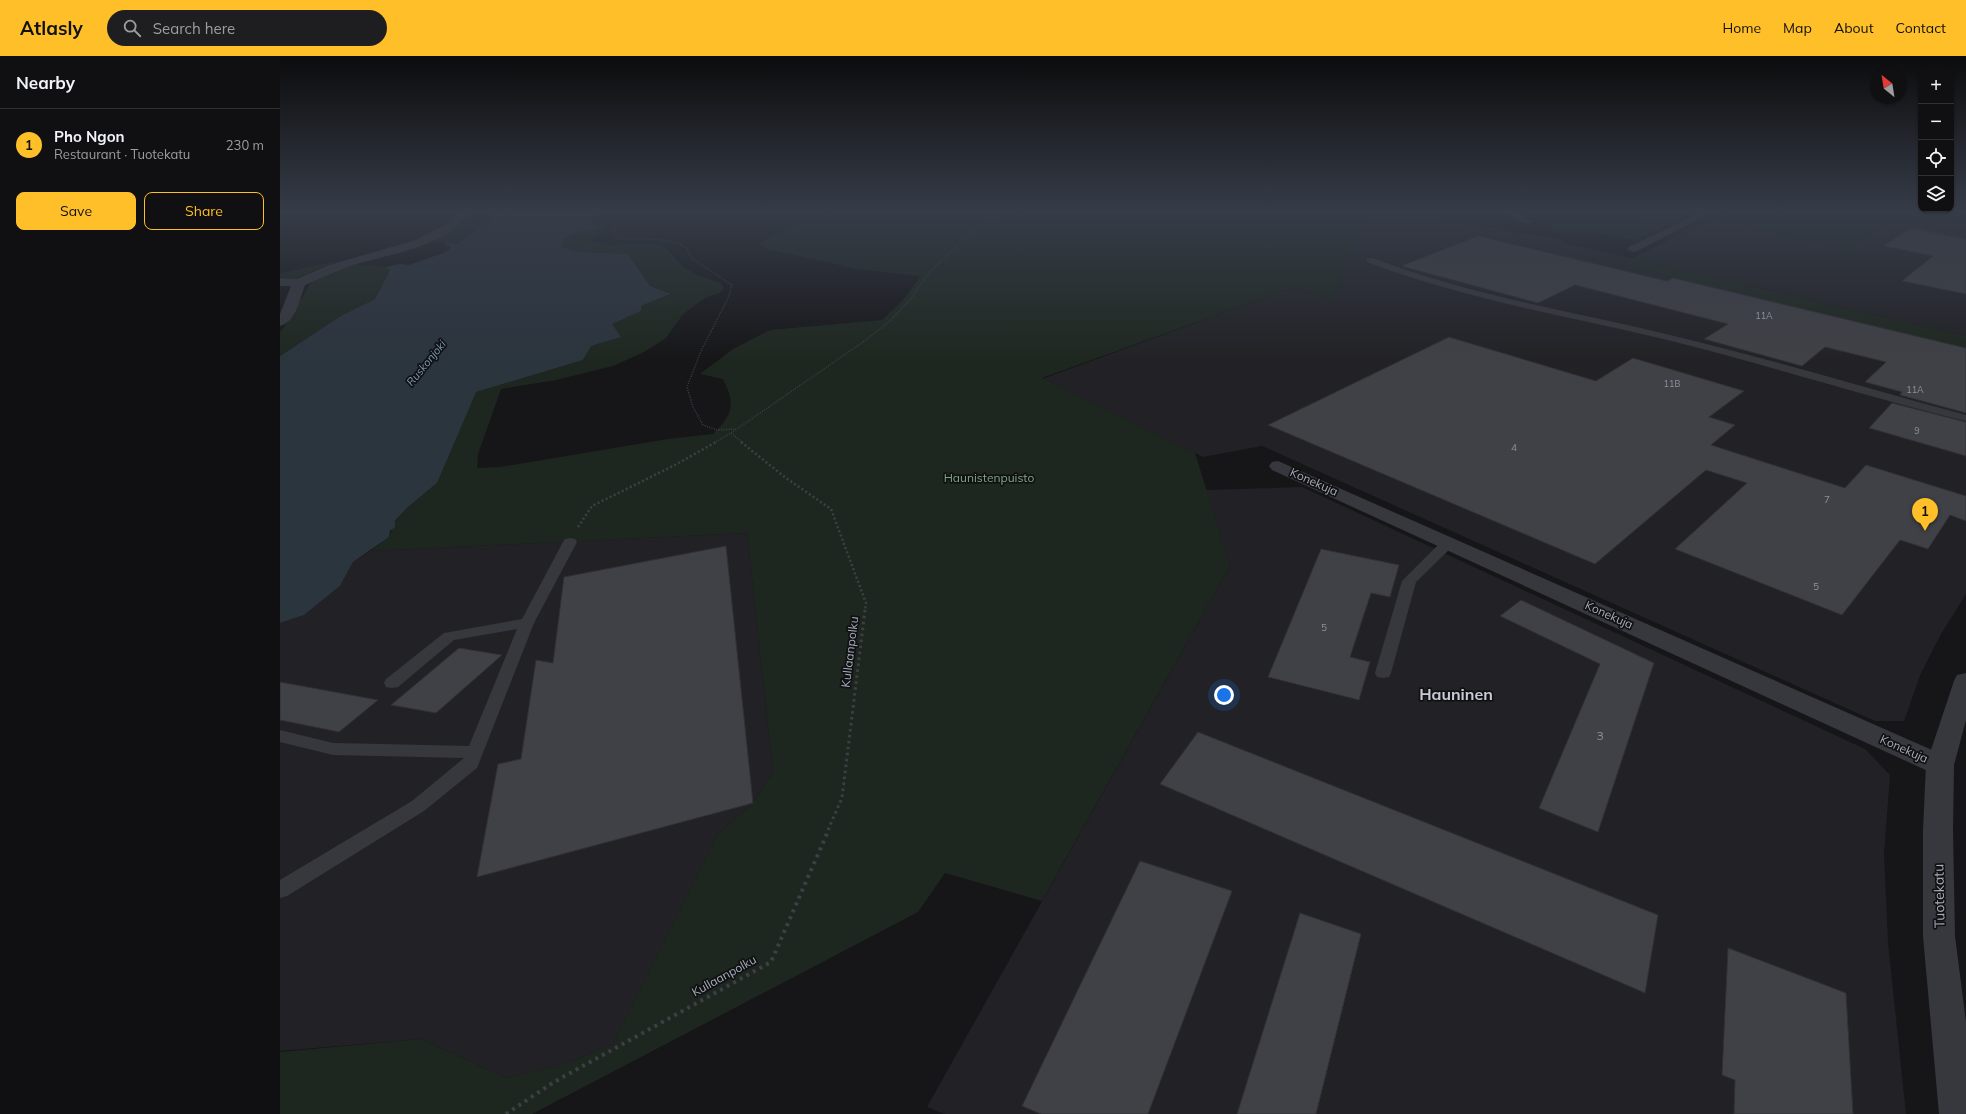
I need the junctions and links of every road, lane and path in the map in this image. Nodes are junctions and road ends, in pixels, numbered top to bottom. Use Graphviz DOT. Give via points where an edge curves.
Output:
graph roads {
  1 [pos="352,262"];
  2 [pos="698,262"];
  3 [pos="940,262"];
  4 [pos="1376,262"];
  5 [pos="280,282"];
  6 [pos="299,283"];
  7 [pos="280,322"];
  8 [pos="1966,418"];
  9 [pos="736,429"];
  10 [pos="731,433"];
  11 [pos="1278,466"];
  12 [pos="570,542"];
  13 [pos="1448,543"];
  14 [pos="527,623"];
  15 [pos="1383,673"];
  16 [pos="1966,681"];
  17 [pos="392,682"];
  18 [pos="280,736"];
  19 [pos="475,752"];
  20 [pos="1940,765"];
  21 [pos="280,890"];
  22 [pos="506,1114"];
  23 [pos="1958,1114"];
  1 -- 6 [label="street"];
  2 -- 9 [label="path" via="732,285 687,388 692,407 703,425 717,430"];
  3 -- 9 [label="path" via="889,322"];
  4 -- 8 [label="lane" via="1412,276 1551,312 1662,336"];
  5 -- 6 [label="street"];
  6 -- 7 [label="street" via="289,312"];
  9 -- 10 [label="path"];
  10 -- 12 [label="path" via="675,465 592,506"];
  10 -- 22 [label="path, Kullaanpolku" via="786,478 831,508 866,603 842,798 771,962 554,1082"];
  11 -- 13 [label="street, Konekuja"];
  12 -- 14 [label="lane"];
  13 -- 15 [label="lane" via="1409,581"];
  13 -- 20 [label="street, Konekuja"];
  14 -- 17 [label="lane" via="449,636"];
  14 -- 19 [label="lane"];
  16 -- 20 [label="street, Tuotekatu"];
  18 -- 19 [label="lane" via="333,749"];
  19 -- 21 [label="lane" via="471,763 418,806"];
  20 -- 23 [label="street, Tuotekatu" via="1939,936"];
}
